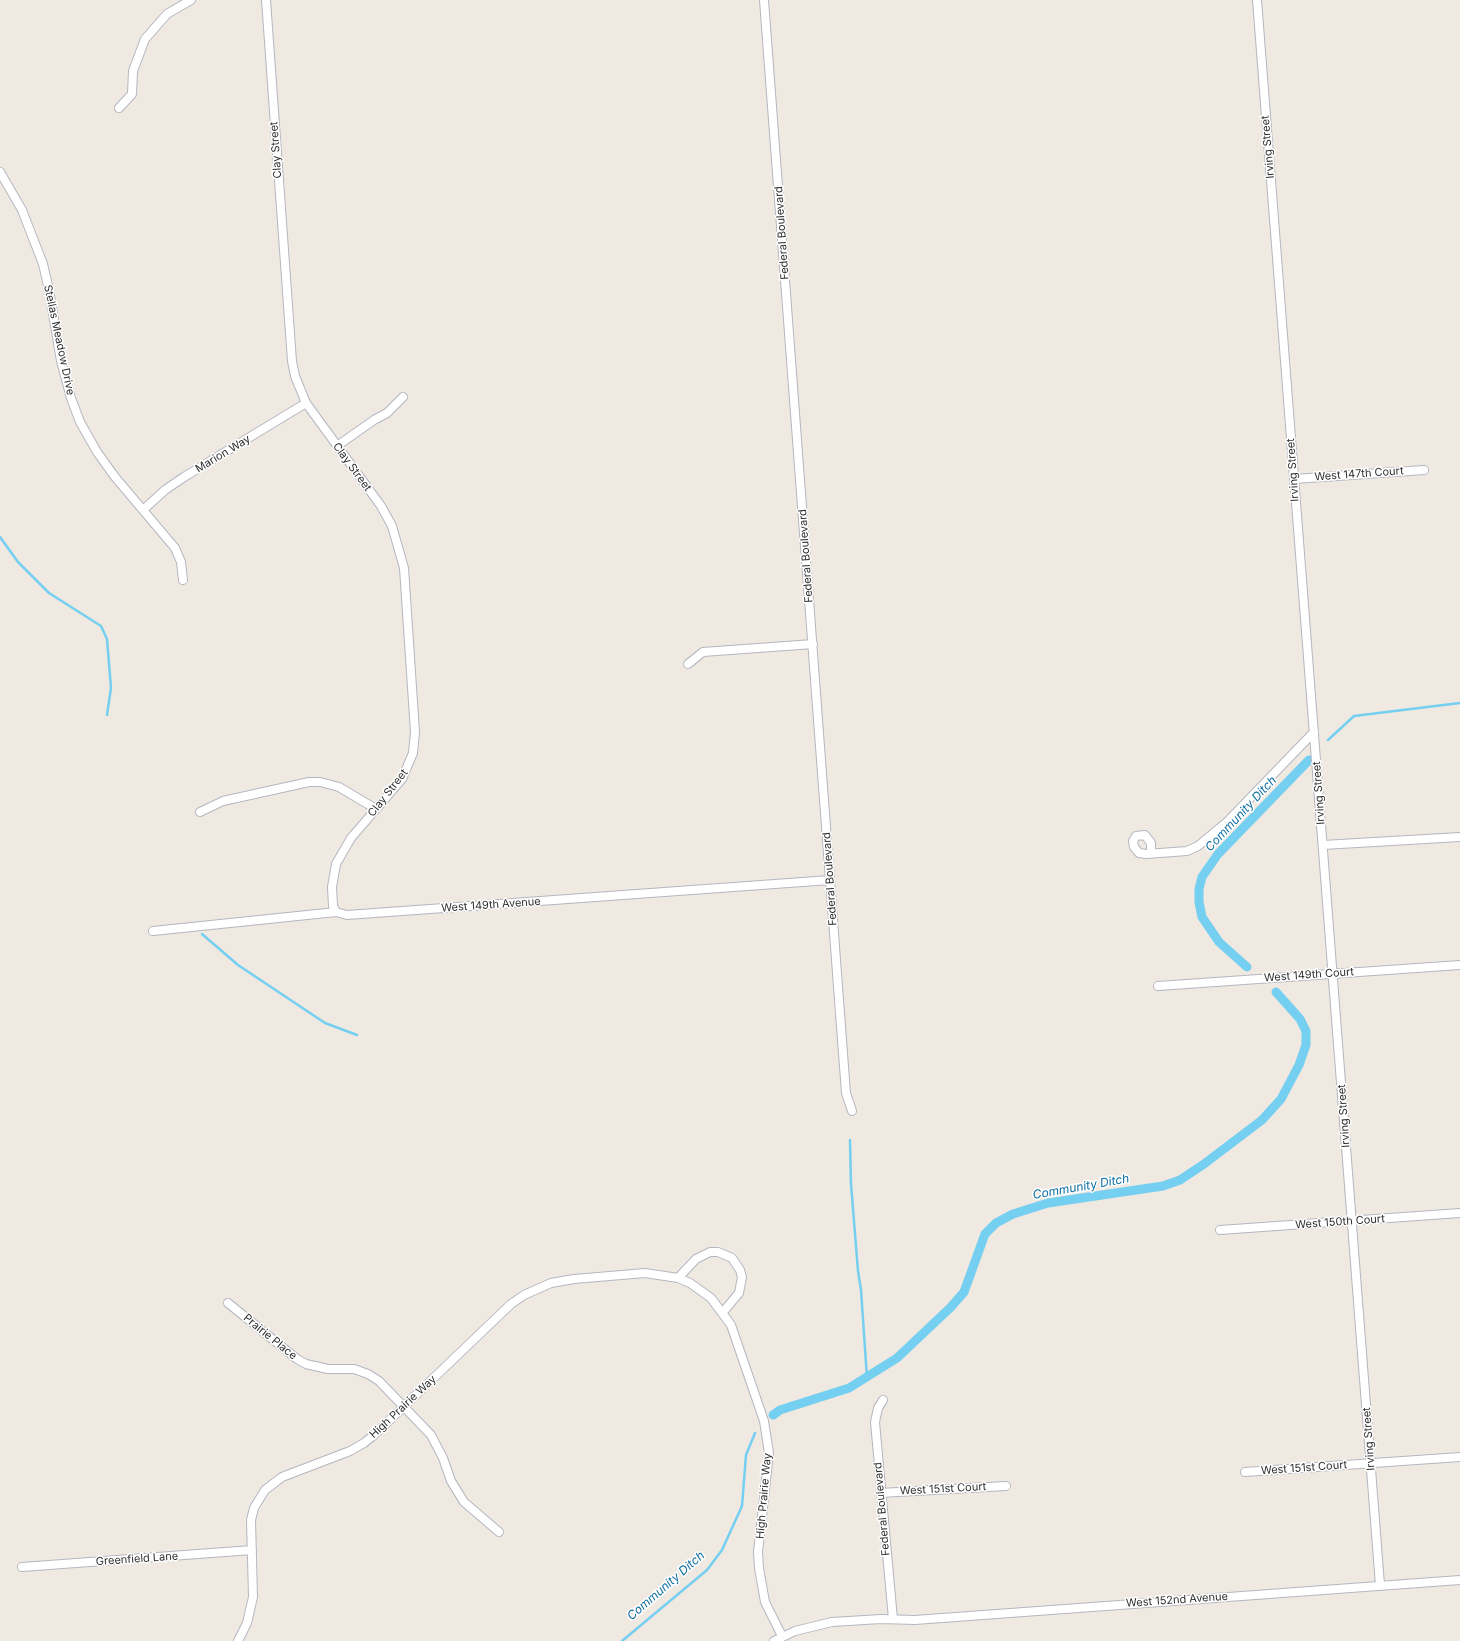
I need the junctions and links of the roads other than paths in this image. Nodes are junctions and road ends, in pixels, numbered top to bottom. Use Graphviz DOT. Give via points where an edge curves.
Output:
graph roads {
  1 [pos="191,0"];
  2 [pos="266,0"];
  3 [pos="764,0"];
  4 [pos="1257,0"];
  5 [pos="119,108"];
  6 [pos="0,172"];
  7 [pos="403,397"];
  8 [pos="306,403"];
  9 [pos="337,446"];
  10 [pos="1424,470"];
  11 [pos="1294,478"];
  12 [pos="143,510"];
  13 [pos="183,580"];
  14 [pos="812,644"];
  15 [pos="688,664"];
  16 [pos="1314,732"];
  17 [pos="376,809"];
  18 [pos="200,812"];
  19 [pos="1460,837"];
  20 [pos="1323,845"];
  21 [pos="1151,853"];
  22 [pos="830,880"];
  23 [pos="336,912"];
  24 [pos="153,931"];
  25 [pos="1460,965"];
  26 [pos="1333,974"];
  27 [pos="1158,986"];
  28 [pos="852,1111"];
  29 [pos="1460,1213"];
  30 [pos="1352,1221"];
  31 [pos="1220,1230"];
  32 [pos="678,1278"];
  33 [pos="228,1303"];
  34 [pos="723,1312"];
  35 [pos="883,1400"];
  36 [pos="404,1407"];
  37 [pos="1460,1457"];
  38 [pos="1371,1463"];
  39 [pos="1244,1472"];
  40 [pos="1006,1486"];
  41 [pos="880,1493"];
  42 [pos="499,1532"];
  43 [pos="252,1550"];
  44 [pos="22,1568"];
  45 [pos="1460,1580"];
  46 [pos="1380,1585"];
  47 [pos="893,1619"];
  48 [pos="782,1636"];
  49 [pos="238,1641"];
  50 [pos="774,1641"];
  1 -- 5 [label="street" via="167,14 145,39 135,66 132,94"];
  2 -- 8 [label="street, Clay Street" via="292,361"];
  3 -- 14 [label="street, Federal Boulevard"];
  4 -- 11 [label="street, Irving Street"];
  6 -- 12 [label="street, Stellas Meadow Drive" via="22,210 43,264 62,361 80,422 97,452"];
  7 -- 9 [label="street" via="387,413"];
  8 -- 9 [label="street, Clay Street"];
  8 -- 12 [label="street, Marion Way" via="184,477"];
  9 -- 17 [label="street, Clay Street" via="381,506 392,526 404,568 415,743 406,772"];
  10 -- 11 [label="street, West 147th Court"];
  11 -- 16 [label="street, Irving Street"];
  12 -- 13 [label="street, Stellas Meadow Drive" via="175,548"];
  14 -- 15 [label="street" via="703,652"];
  14 -- 22 [label="street, Federal Boulevard"];
  16 -- 20 [label="street, Irving Street"];
  16 -- 21 [label="street" via="1228,821 1198,846 1186,851"];
  17 -- 18 [label="street" via="339,787 309,782 223,801"];
  17 -- 23 [label="street, Clay Street" via="351,838 336,864 332,887 333,906"];
  19 -- 20 [label="street"];
  20 -- 26 [label="street, Irving Street"];
  22 -- 23 [label="street, West 149th Avenue" via="362,914 343,915"];
  22 -- 28 [label="street, Federal Boulevard" via="846,1093"];
  23 -- 24 [label="street, West 149th Avenue"];
  25 -- 26 [label="street, West 149th Court"];
  26 -- 27 [label="street, West 149th Court"];
  26 -- 30 [label="street, Irving Street"];
  29 -- 30 [label="street, West 150th Court"];
  30 -- 31 [label="street, West 150th Court"];
  30 -- 38 [label="street, Irving Street"];
  32 -- 34 [label="street, High Prairie Way" via="701,1290"];
  32 -- 34 [label="street" via="702,1254 718,1252 732,1258 740,1270 742,1286 735,1299"];
  32 -- 36 [label="street, High Prairie Way" via="646,1273 570,1279 538,1288 512,1304"];
  33 -- 36 [label="street, Prairie Place" via="297,1359 316,1368 344,1368 363,1372 379,1381"];
  34 -- 48 [label="street, High Prairie Way" via="736,1337 768,1436 768,1469 758,1568 765,1602"];
  35 -- 41 [label="street, Federal Boulevard" via="875,1422"];
  36 -- 42 [label="street, Prairie Place" via="438,1446 460,1498"];
  36 -- 43 [label="street, High Prairie Way" via="364,1443 350,1451 282,1477 265,1490 254,1508 251,1520"];
  37 -- 38 [label="street, West 151st Court"];
  38 -- 39 [label="street, West 151st Court"];
  38 -- 46 [label="street, Irving Street"];
  40 -- 41 [label="street, West 151st Court"];
  41 -- 47 [label="street, Federal Boulevard"];
  43 -- 44 [label="street, Greenfield Lane"];
  43 -- 49 [label="street, High Prairie Way" via="253,1597 247,1623"];
  45 -- 46 [label="street, West 152nd Avenue"];
  46 -- 47 [label="street, West 152nd Avenue" via="915,1620"];
  47 -- 48 [label="street, West 152nd Avenue" via="825,1623"];
  48 -- 50 [label="street, West 152nd Avenue"];
}
